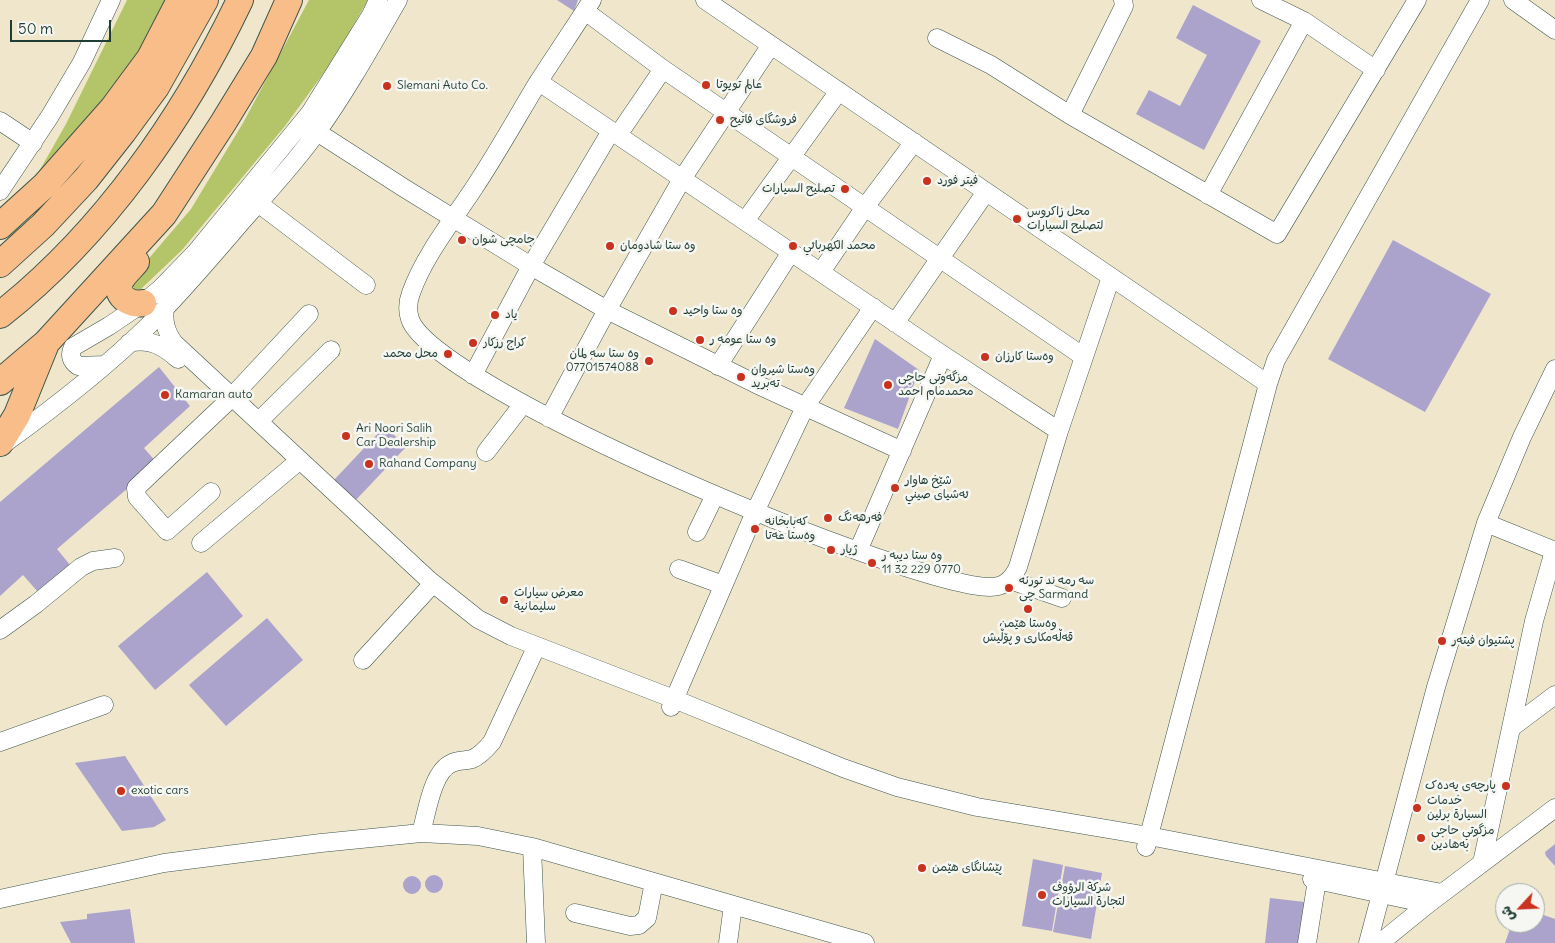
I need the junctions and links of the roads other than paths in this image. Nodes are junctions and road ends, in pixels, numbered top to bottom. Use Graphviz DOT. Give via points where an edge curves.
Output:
graph roads {
  1 [pos="111,0"];
  2 [pos="180,0"];
  3 [pos="205,0"];
  4 [pos="240,0"];
  5 [pos="289,0"];
  6 [pos="378,0"];
  7 [pos="398,0"];
  8 [pos="705,0"];
  9 [pos="1123,0"];
  10 [pos="1261,0"];
  11 [pos="1417,0"];
  12 [pos="1480,0"];
  13 [pos="1513,0"];
  14 [pos="589,6"];
  15 [pos="1304,21"];
  16 [pos="1555,30"];
  17 [pos="937,38"];
  18 [pos="771,45"];
  19 [pos="662,68"];
  20 [pos="1376,70"];
  21 [pos="539,82"];
  22 [pos="839,91"];
  23 [pos="726,112"];
  24 [pos="1070,115"];
  25 [pos="0,121"];
  26 [pos="317,132"];
  27 [pos="615,133"];
  28 [pos="914,142"];
  29 [pos="33,143"];
  30 [pos="792,157"];
  31 [pos="682,179"];
  32 [pos="0,191"];
  33 [pos="986,192"];
  34 [pos="1208,195"];
  35 [pos="258,203"];
  36 [pos="865,207"];
  37 [pos="164,214"];
  38 [pos="453,217"];
  39 [pos="745,221"];
  40 [pos="0,226"];
  41 [pos="791,252"];
  42 [pos="939,258"];
  43 [pos="0,264"];
  44 [pos="531,266"];
  45 [pos="821,272"];
  46 [pos="1111,277"];
  47 [pos="366,285"];
  48 [pos="154,306"];
  49 [pos="872,307"];
  50 [pos="607,310"];
  51 [pos="309,314"];
  52 [pos="0,315"];
  53 [pos="895,323"];
  54 [pos="46,343"];
  55 [pos="129,343"];
  56 [pos="331,350"];
  57 [pos="943,355"];
  58 [pos="1084,357"];
  59 [pos="105,365"];
  60 [pos="718,366"];
  61 [pos="1555,369"];
  62 [pos="472,375"];
  63 [pos="0,382"];
  64 [pos="1268,384"];
  65 [pos="229,400"];
  66 [pos="524,404"];
  67 [pos="805,407"];
  68 [pos="549,418"];
  69 [pos="259,421"];
  70 [pos="1059,431"];
  71 [pos="0,444"];
  72 [pos="902,451"];
  73 [pos="486,452"];
  74 [pos="294,465"];
  75 [pos="211,492"];
  76 [pos="716,495"];
  77 [pos="755,512"];
  78 [pos="1486,523"];
  79 [pos="697,532"];
  80 [pos="201,543"];
  81 [pos="858,551"];
  82 [pos="1555,551"];
  83 [pos="115,558"];
  84 [pos="679,569"];
  85 [pos="1010,580"];
  86 [pos="427,584"];
  87 [pos="723,585"];
  88 [pos="1062,598"];
  89 [pos="0,630"];
  90 [pos="540,654"];
  91 [pos="363,660"];
  92 [pos="1555,694"];
  93 [pos="673,703"];
  94 [pos="104,705"];
  95 [pos="1511,728"];
  96 [pos="0,742"];
  97 [pos="1555,808"];
  98 [pos="421,833"];
  99 [pos="1148,841"];
  100 [pos="532,847"];
  101 [pos="1482,863"];
  102 [pos="1317,880"];
  103 [pos="654,882"];
  104 [pos="1383,888"];
  105 [pos="1442,893"];
  106 [pos="0,899"];
  107 [pos="733,904"];
  108 [pos="1428,904"];
  109 [pos="576,912"];
  110 [pos="536,943"];
  111 [pos="728,943"];
  112 [pos="866,943"];
  113 [pos="1307,943"];
  114 [pos="1368,943"];
  115 [pos="1380,943"];
  1 -- 29 [label="street" via="82,62"];
  2 -- 40 [label="highway" via="150,58 113,108 45,185"];
  3 -- 43 [label="highway" via="156,87 123,132 86,179"];
  4 -- 52 [label="highway" via="189,95 135,175 46,276"];
  5 -- 37 [label="highway" via="264,56"];
  6 -- 48 [label="street" via="310,113 202,245 160,289"];
  7 -- 26 [label="street"];
  8 -- 18 [label="street"];
  9 -- 24 [label="street" via="1124,6"];
  10 -- 15 [label="street"];
  11 -- 20 [label="street"];
  12 -- 64 [label="street" via="1276,360"];
  13 -- 16 [label="street"];
  14 -- 19 [label="street"];
  14 -- 21 [label="street"];
  15 -- 20 [label="street"];
  15 -- 34 [label="street"];
  17 -- 24 [label="street" via="991,65"];
  18 -- 22 [label="street"];
  18 -- 23 [label="street"];
  19 -- 23 [label="street"];
  19 -- 27 [label="street"];
  20 -- 34 [label="street" via="1277,234"];
  21 -- 27 [label="street"];
  21 -- 38 [label="street"];
  22 -- 28 [label="street"];
  22 -- 30 [label="street"];
  23 -- 30 [label="street"];
  23 -- 31 [label="street"];
  24 -- 34 [label="street"];
  25 -- 29 [label="street"];
  26 -- 35 [label="street"];
  26 -- 38 [label="street"];
  27 -- 31 [label="street"];
  27 -- 44 [label="street"];
  28 -- 33 [label="street"];
  28 -- 36 [label="street"];
  29 -- 32 [label="street"];
  30 -- 36 [label="street"];
  30 -- 39 [label="street"];
  31 -- 39 [label="street"];
  31 -- 50 [label="street"];
  33 -- 42 [label="street"];
  33 -- 46 [label="street"];
  35 -- 47 [label="street"];
  35 -- 48 [label="street"];
  36 -- 42 [label="street"];
  36 -- 45 [label="street"];
  37 -- 48 [label="highway" via="155,240 120,281 120,291 125,300"];
  37 -- 54 [label="highway"];
  38 -- 44 [label="street"];
  38 -- 62 [label="street" via="412,290 408,311 414,328 423,338"];
  39 -- 41 [label="street"];
  41 -- 45 [label="street"];
  41 -- 60 [label="street"];
  42 -- 53 [label="street"];
  42 -- 58 [label="street"];
  44 -- 50 [label="street"];
  44 -- 62 [label="street"];
  45 -- 49 [label="street"];
  46 -- 58 [label="street"];
  46 -- 64 [label="street"];
  48 -- 55 [label="street"];
  48 -- 59 [label="street" via="73,347 70,355 78,366"];
  48 -- 65 [label="street" via="174,343"];
  49 -- 53 [label="street"];
  49 -- 67 [label="street"];
  50 -- 60 [label="street"];
  50 -- 68 [label="street"];
  51 -- 65 [label="street"];
  53 -- 57 [label="street"];
  54 -- 63 [label="highway"];
  54 -- 71 [label="highway" via="17,415"];
  55 -- 59 [label="street"];
  55 -- 65 [label="street" via="151,342 163,347"];
  56 -- 69 [label="street"];
  57 -- 70 [label="street"];
  57 -- 72 [label="street"];
  58 -- 70 [label="street"];
  59 -- 71 [label="street" via="79,388"];
  60 -- 67 [label="street"];
  61 -- 78 [label="street"];
  62 -- 66 [label="street"];
  64 -- 99 [label="street"];
  65 -- 69 [label="street"];
  65 -- 74 [label="street"];
  65 -- 75 [label="street" via="136,488 137,497 167,531"];
  66 -- 68 [label="street"];
  66 -- 73 [label="street"];
  67 -- 72 [label="street"];
  67 -- 77 [label="street"];
  68 -- 76 [label="street"];
  69 -- 86 [label="street"];
  70 -- 85 [label="street" via="1018,567"];
  72 -- 81 [label="street"];
  74 -- 80 [label="street"];
  74 -- 86 [label="street"];
  76 -- 77 [label="street"];
  76 -- 79 [label="street"];
  77 -- 81 [label="street"];
  77 -- 87 [label="street"];
  78 -- 82 [label="street"];
  78 -- 104 [label="street" via="1436,687"];
  81 -- 85 [label="street" via="968,584 991,587"];
  82 -- 95 [label="street" via="1534,621"];
  83 -- 89 [label="street" via="93,561 81,567"];
  84 -- 87 [label="street"];
  85 -- 88 [label="street"];
  86 -- 90 [label="street" via="478,619"];
  86 -- 91 [label="street"];
  87 -- 93 [label="street"];
  90 -- 93 [label="street"];
  90 -- 98 [label="street" via="484,752 472,759 453,762 437,777"];
  92 -- 95 [label="street"];
  93 -- 99 [label="street" via="947,812"];
  94 -- 96 [label="street"];
  95 -- 101 [label="street"];
  97 -- 101 [label="street"];
  98 -- 100 [label="street" via="478,836"];
  98 -- 106 [label="street" via="164,863"];
  99 -- 102 [label="street"];
  99 -- 104 [label="street"];
  100 -- 103 [label="street"];
  100 -- 110 [label="street"];
  101 -- 105 [label="street"];
  102 -- 104 [label="street"];
  102 -- 113 [label="street"];
  103 -- 107 [label="street"];
  103 -- 109 [label="street" via="647,918 639,925 630,926"];
  104 -- 105 [label="street"];
  104 -- 108 [label="street"];
  104 -- 114 [label="street"];
  105 -- 108 [label="street"];
  107 -- 111 [label="street"];
  107 -- 112 [label="street"];
  108 -- 115 [label="street"];
}
